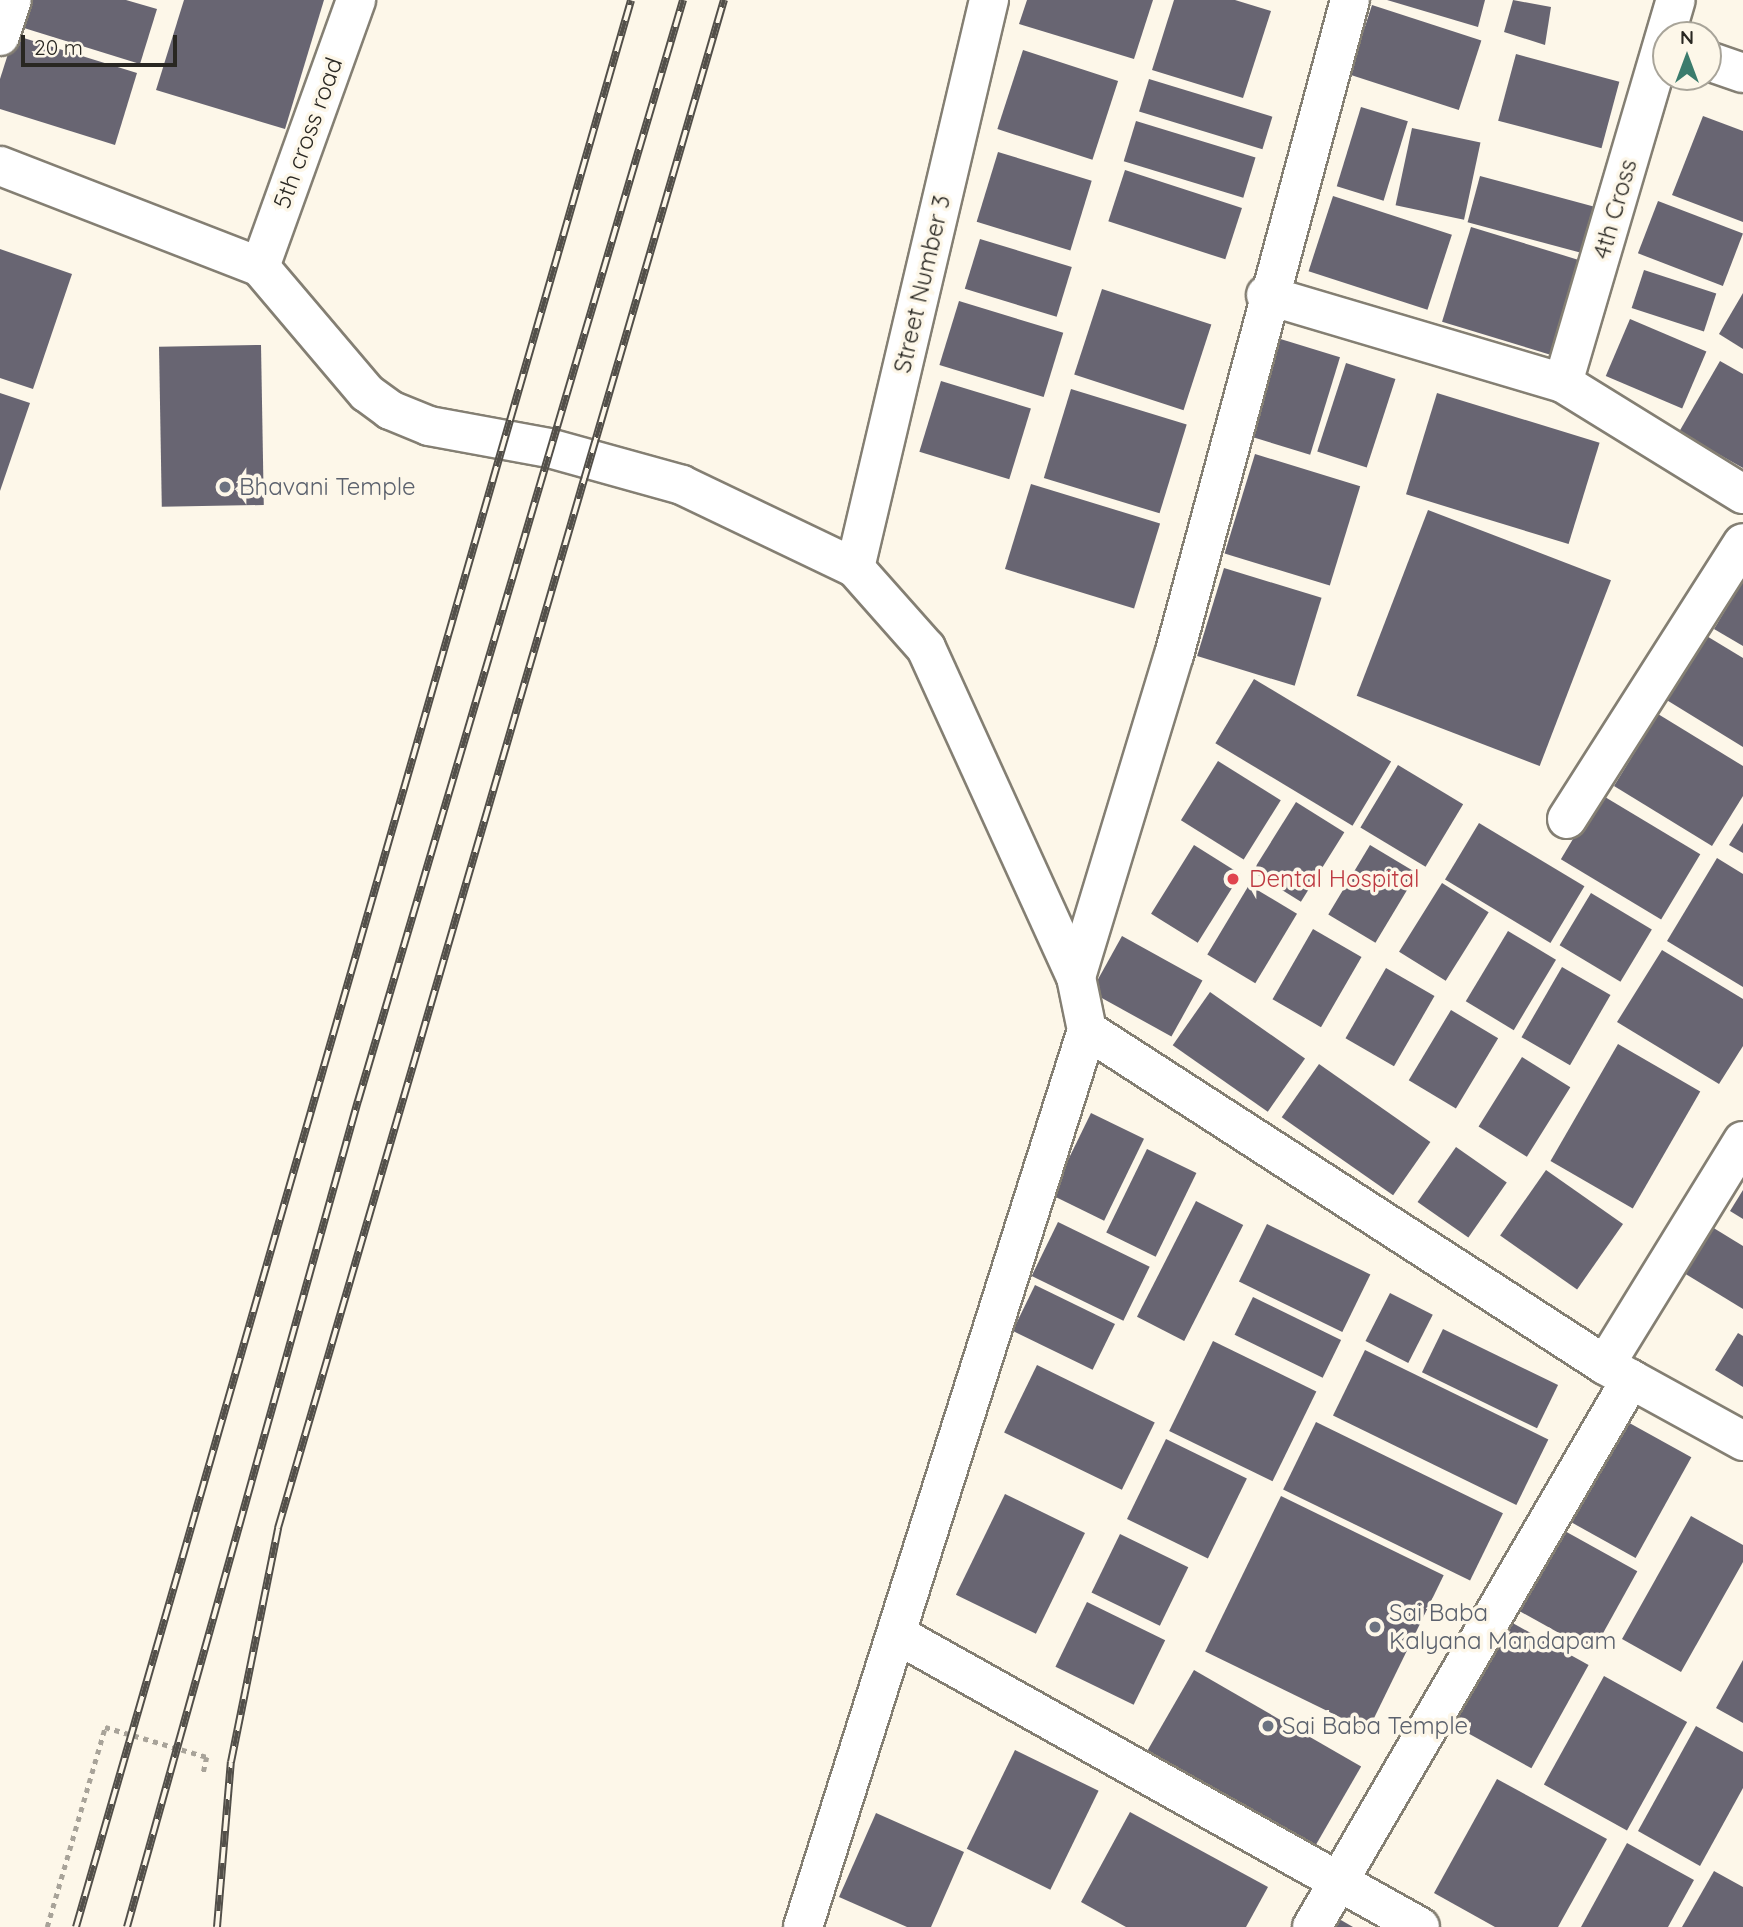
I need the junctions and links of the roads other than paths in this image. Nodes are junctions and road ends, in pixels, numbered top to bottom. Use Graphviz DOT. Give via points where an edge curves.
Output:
graph roads {
  1 [pos="12,0"];
  2 [pos="356,0"];
  3 [pos="989,0"];
  4 [pos="1350,0"];
  5 [pos="1676,0"];
  6 [pos="1671,21"];
  7 [pos="0,36"];
  8 [pos="1722,66"];
  9 [pos="1743,73"];
  10 [pos="1652,88"];
  11 [pos="0,166"];
  12 [pos="260,267"];
  13 [pos="1266,295"];
  14 [pos="1563,383"];
  15 [pos="1743,494"];
  16 [pos="1743,542"];
  17 [pos="855,568"];
  18 [pos="1567,819"];
  19 [pos="1076,977"];
  20 [pos="1087,1030"];
  21 [pos="1743,1141"];
  22 [pos="1618,1372"];
  23 [pos="1743,1441"];
  24 [pos="898,1635"];
  25 [pos="1336,1884"];
  26 [pos="803,1927"];
  27 [pos="1312,1927"];
  28 [pos="1420,1927"];
  1 -- 7 [label="street"];
  2 -- 12 [label="street, 5th cross road"];
  3 -- 17 [label="street, Street Number 3"];
  4 -- 13 [label="street"];
  5 -- 6 [label="street, 4th Cross"];
  8 -- 9 [label="street"];
  10 -- 14 [label="street, 4th Cross"];
  11 -- 12 [label="street"];
  12 -- 17 [label="street" via="367,393 390,410 429,426 549,448 682,485"];
  13 -- 14 [label="street"];
  13 -- 19 [label="street" via="1174,655"];
  14 -- 15 [label="street"];
  16 -- 18 [label="street"];
  17 -- 19 [label="street" via="926,648"];
  19 -- 20 [label="street"];
  20 -- 22 [label="street"];
  20 -- 24 [label="street"];
  21 -- 22 [label="street"];
  22 -- 23 [label="street"];
  22 -- 25 [label="street"];
  24 -- 25 [label="street"];
  24 -- 26 [label="street"];
  25 -- 27 [label="street"];
  25 -- 28 [label="street"];
}
